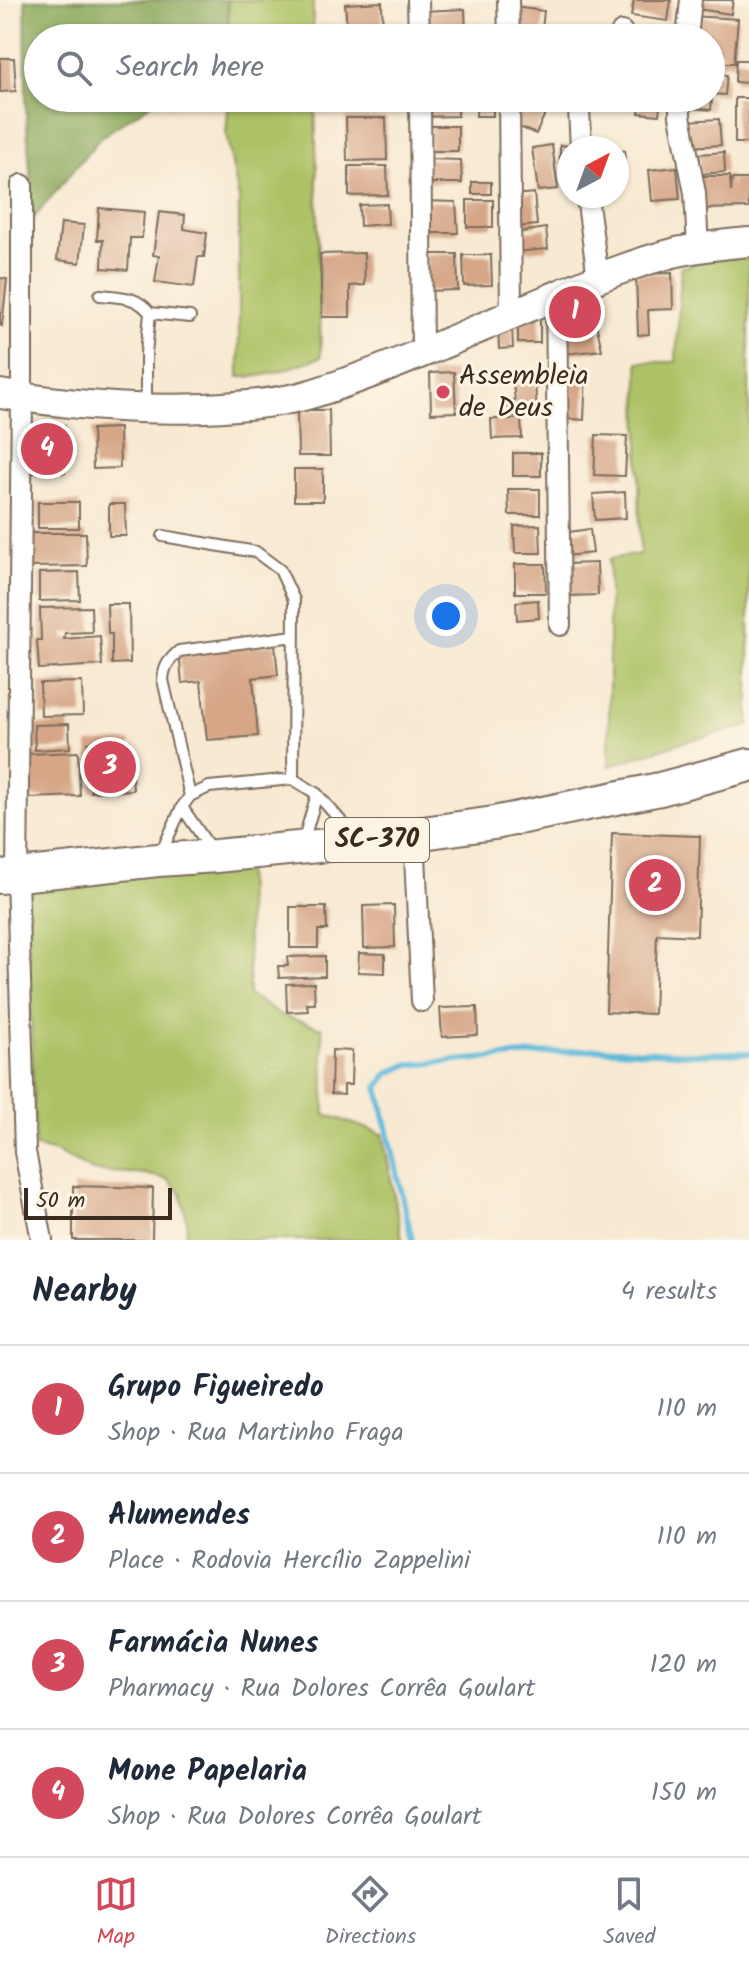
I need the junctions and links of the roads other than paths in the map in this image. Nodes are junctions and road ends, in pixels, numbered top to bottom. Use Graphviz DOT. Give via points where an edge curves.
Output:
graph roads {
  1 [pos="418,0"];
  2 [pos="508,0"];
  3 [pos="691,0"];
  4 [pos="419,24"];
  5 [pos="509,24"];
  6 [pos="688,24"];
  7 [pos="420,112"];
  8 [pos="509,112"];
  9 [pos="579,112"];
  10 [pos="680,112"];
  11 [pos="580,136"];
  12 [pos="22,185"];
  13 [pos="589,208"];
  14 [pos="749,242"];
  15 [pos="698,248"];
  16 [pos="598,278"];
  17 [pos="100,295"];
  18 [pos="556,295"];
  19 [pos="150,313"];
  20 [pos="511,314"];
  21 [pos="190,317"];
  22 [pos="422,352"];
  23 [pos="11,396"];
  24 [pos="146,409"];
  25 [pos="163,536"];
  26 [pos="10,579"];
  27 [pos="560,625"];
  28 [pos="294,636"];
  29 [pos="749,765"];
  30 [pos="293,779"];
  31 [pos="317,794"];
  32 [pos="190,796"];
  33 [pos="182,807"];
  34 [pos="414,835"];
  35 [pos="359,842"];
  36 [pos="301,848"];
  37 [pos="216,856"];
  38 [pos="158,860"];
  39 [pos="8,876"];
  40 [pos="422,1001"];
  41 [pos="42,1240"];
  1 -- 4 [label="street"];
  2 -- 5 [label="street"];
  3 -- 6 [label="street"];
  7 -- 22 [label="street"];
  8 -- 20 [label="street"];
  9 -- 11 [label="street"];
  10 -- 15 [label="street" via="695,193"];
  12 -- 23 [label="street"];
  13 -- 16 [label="street"];
  14 -- 15 [label="street"];
  15 -- 16 [label="street"];
  16 -- 18 [label="street"];
  17 -- 19 [label="lane" via="143,303"];
  18 -- 20 [label="street"];
  18 -- 27 [label="street"];
  19 -- 21 [label="lane"];
  19 -- 24 [label="lane"];
  20 -- 22 [label="street"];
  22 -- 24 [label="street" via="288,399"];
  23 -- 24 [label="street"];
  23 -- 26 [label="street"];
  25 -- 28 [label="lane" via="256,552 280,570 294,600"];
  26 -- 39 [label="street"];
  28 -- 30 [label="lane"];
  28 -- 32 [label="lane" via="179,651 170,659 163,680"];
  29 -- 34 [label="main road, SC-370" via="572,808"];
  30 -- 31 [label="lane"];
  30 -- 32 [label="lane" via="209,787"];
  31 -- 35 [label="lane"];
  31 -- 36 [label="lane"];
  32 -- 33 [label="lane"];
  33 -- 37 [label="lane"];
  33 -- 38 [label="lane"];
  34 -- 35 [label="main road, SC-370"];
  34 -- 40 [label="street"];
  35 -- 36 [label="main road, SC-370"];
  36 -- 37 [label="main road, SC-370"];
  37 -- 38 [label="main road, SC-370"];
  38 -- 39 [label="main road, SC-370"];
  39 -- 41 [label="street" via="25,1152"];
}
